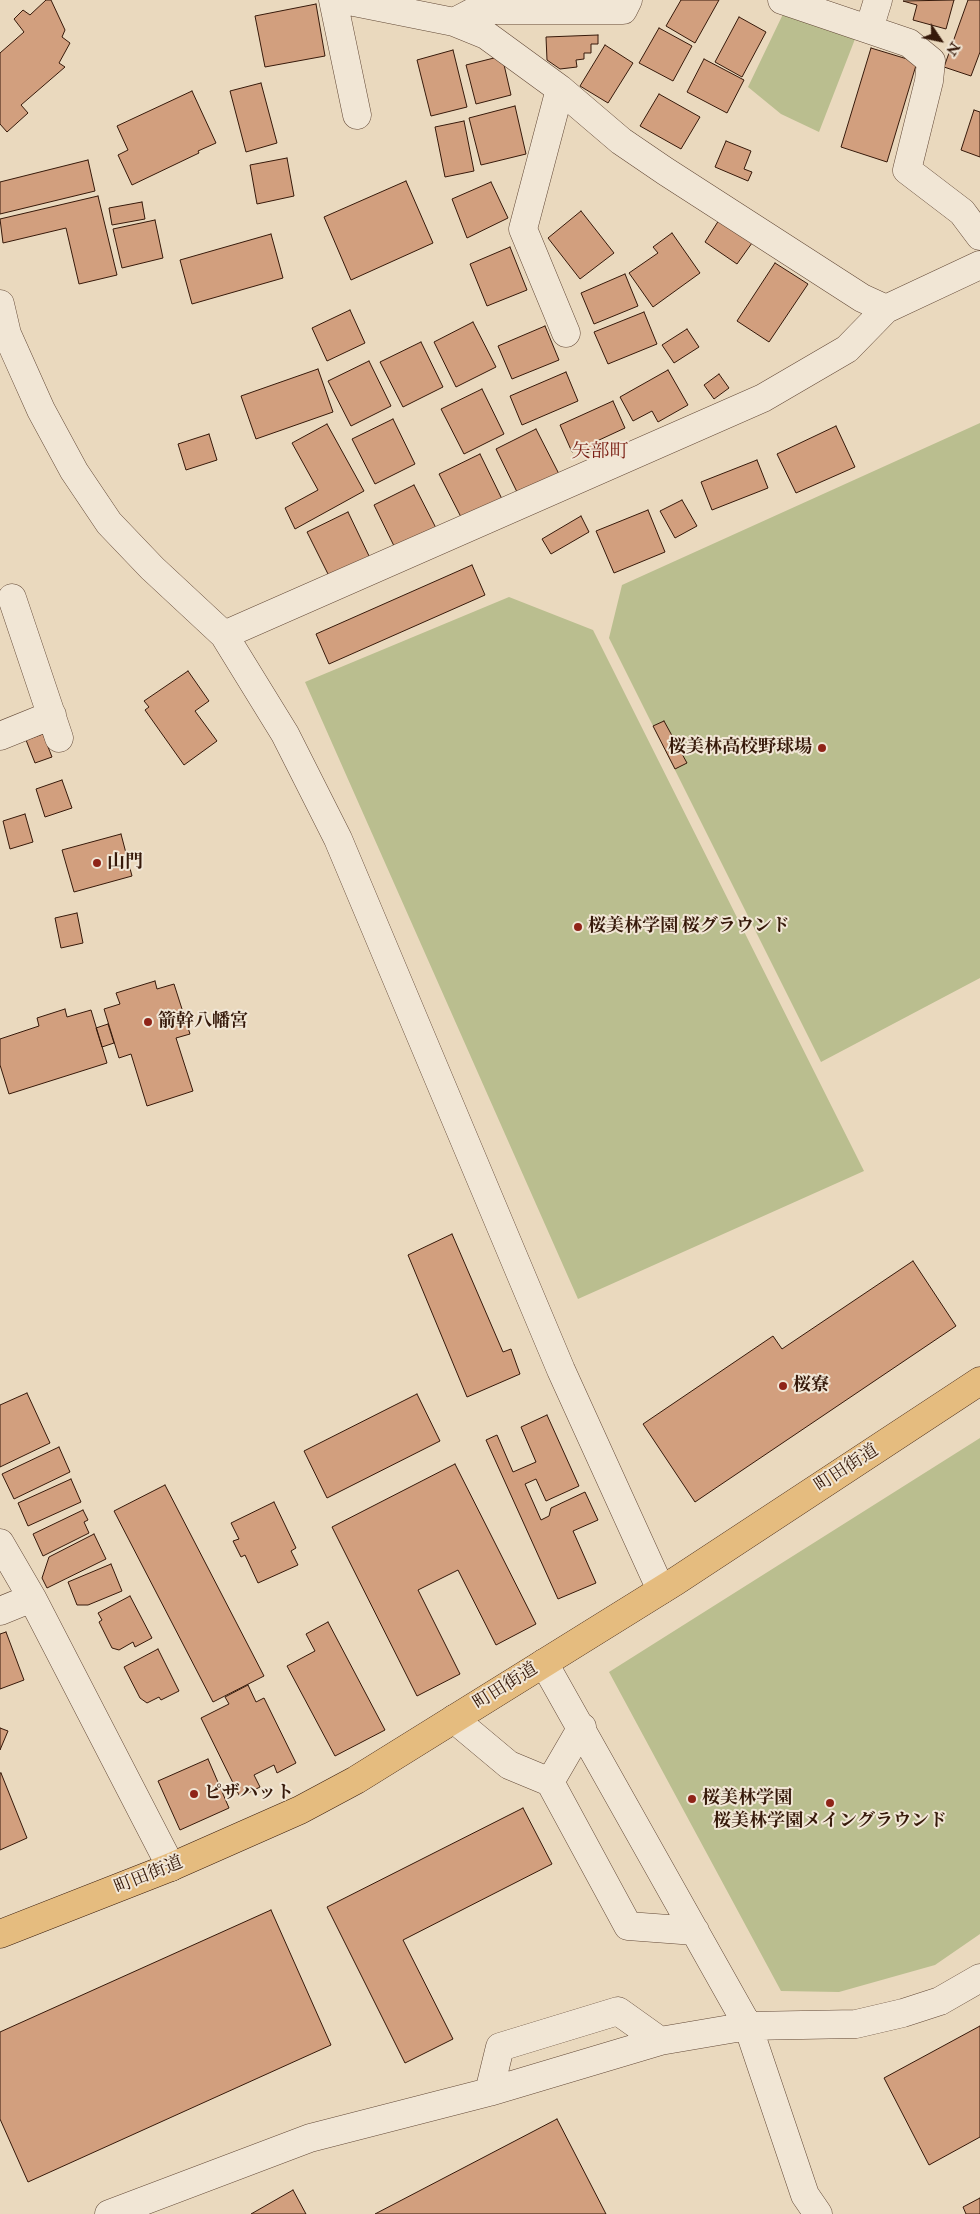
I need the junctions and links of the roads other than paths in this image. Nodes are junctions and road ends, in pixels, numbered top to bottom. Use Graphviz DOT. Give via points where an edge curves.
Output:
graph roads {
  1 [pos="333,0"];
  2 [pos="344,0"];
  3 [pos="628,0"];
  4 [pos="782,0"];
  5 [pos="878,0"];
  6 [pos="454,22"];
  7 [pos="869,29"];
  8 [pos="560,89"];
  9 [pos="357,115"];
  10 [pos="980,236"];
  11 [pos="980,265"];
  12 [pos="0,304"];
  13 [pos="886,309"];
  14 [pos="566,333"];
  15 [pos="12,598"];
  16 [pos="224,636"];
  17 [pos="0,736"];
  18 [pos="980,1381"];
  19 [pos="0,1543"];
  20 [pos="662,1590"];
  21 [pos="32,1598"];
  22 [pos="0,1612"];
  23 [pos="544,1663"];
  24 [pos="454,1719"];
  25 [pos="582,1727"];
  26 [pos="550,1782"];
  27 [pos="171,1868"];
  28 [pos="695,1931"];
  29 [pos="0,1934"];
  30 [pos="980,1978"];
  31 [pos="748,2026"];
  32 [pos="660,2041"];
  33 [pos="489,2092"];
  34 [pos="109,2214"];
  35 [pos="818,2214"];
  1 -- 9 [label="street"];
  2 -- 6 [label="street"];
  3 -- 6 [label="street" via="623,10 477,10"];
  4 -- 7 [label="street"];
  5 -- 7 [label="street"];
  6 -- 8 [label="street" via="486,35"];
  7 -- 10 [label="street" via="909,43 931,61 907,170 962,212"];
  8 -- 13 [label="street" via="621,141 664,171 862,298"];
  8 -- 14 [label="street" via="523,229"];
  11 -- 13 [label="street"];
  12 -- 16 [label="street" via="7,334 41,410 74,471 109,523"];
  13 -- 16 [label="street" via="846,349 763,398"];
  15 -- 17 [label="street" via="56,726"];
  16 -- 20 [label="street" via="285,734 338,839 561,1370"];
  18 -- 20 [label="main road, 町田街道"];
  19 -- 21 [label="street"];
  20 -- 23 [label="main road, 町田街道"];
  21 -- 22 [label="street"];
  21 -- 27 [label="street"];
  23 -- 24 [label="main road, 町田街道"];
  23 -- 25 [label="street"];
  24 -- 26 [label="street" via="509,1765"];
  24 -- 27 [label="main road, 町田街道" via="356,1780 300,1810"];
  25 -- 26 [label="street"];
  25 -- 28 [label="street"];
  26 -- 28 [label="street" via="628,1926"];
  27 -- 29 [label="main road, 町田街道"];
  28 -- 31 [label="street"];
  30 -- 31 [label="street" via="940,2001 856,2024"];
  31 -- 32 [label="street"];
  31 -- 35 [label="street" via="805,2195"];
  32 -- 33 [label="street"];
  32 -- 33 [label="street" via="618,2010 500,2047"];
  33 -- 34 [label="street" via="310,2138"];
}
